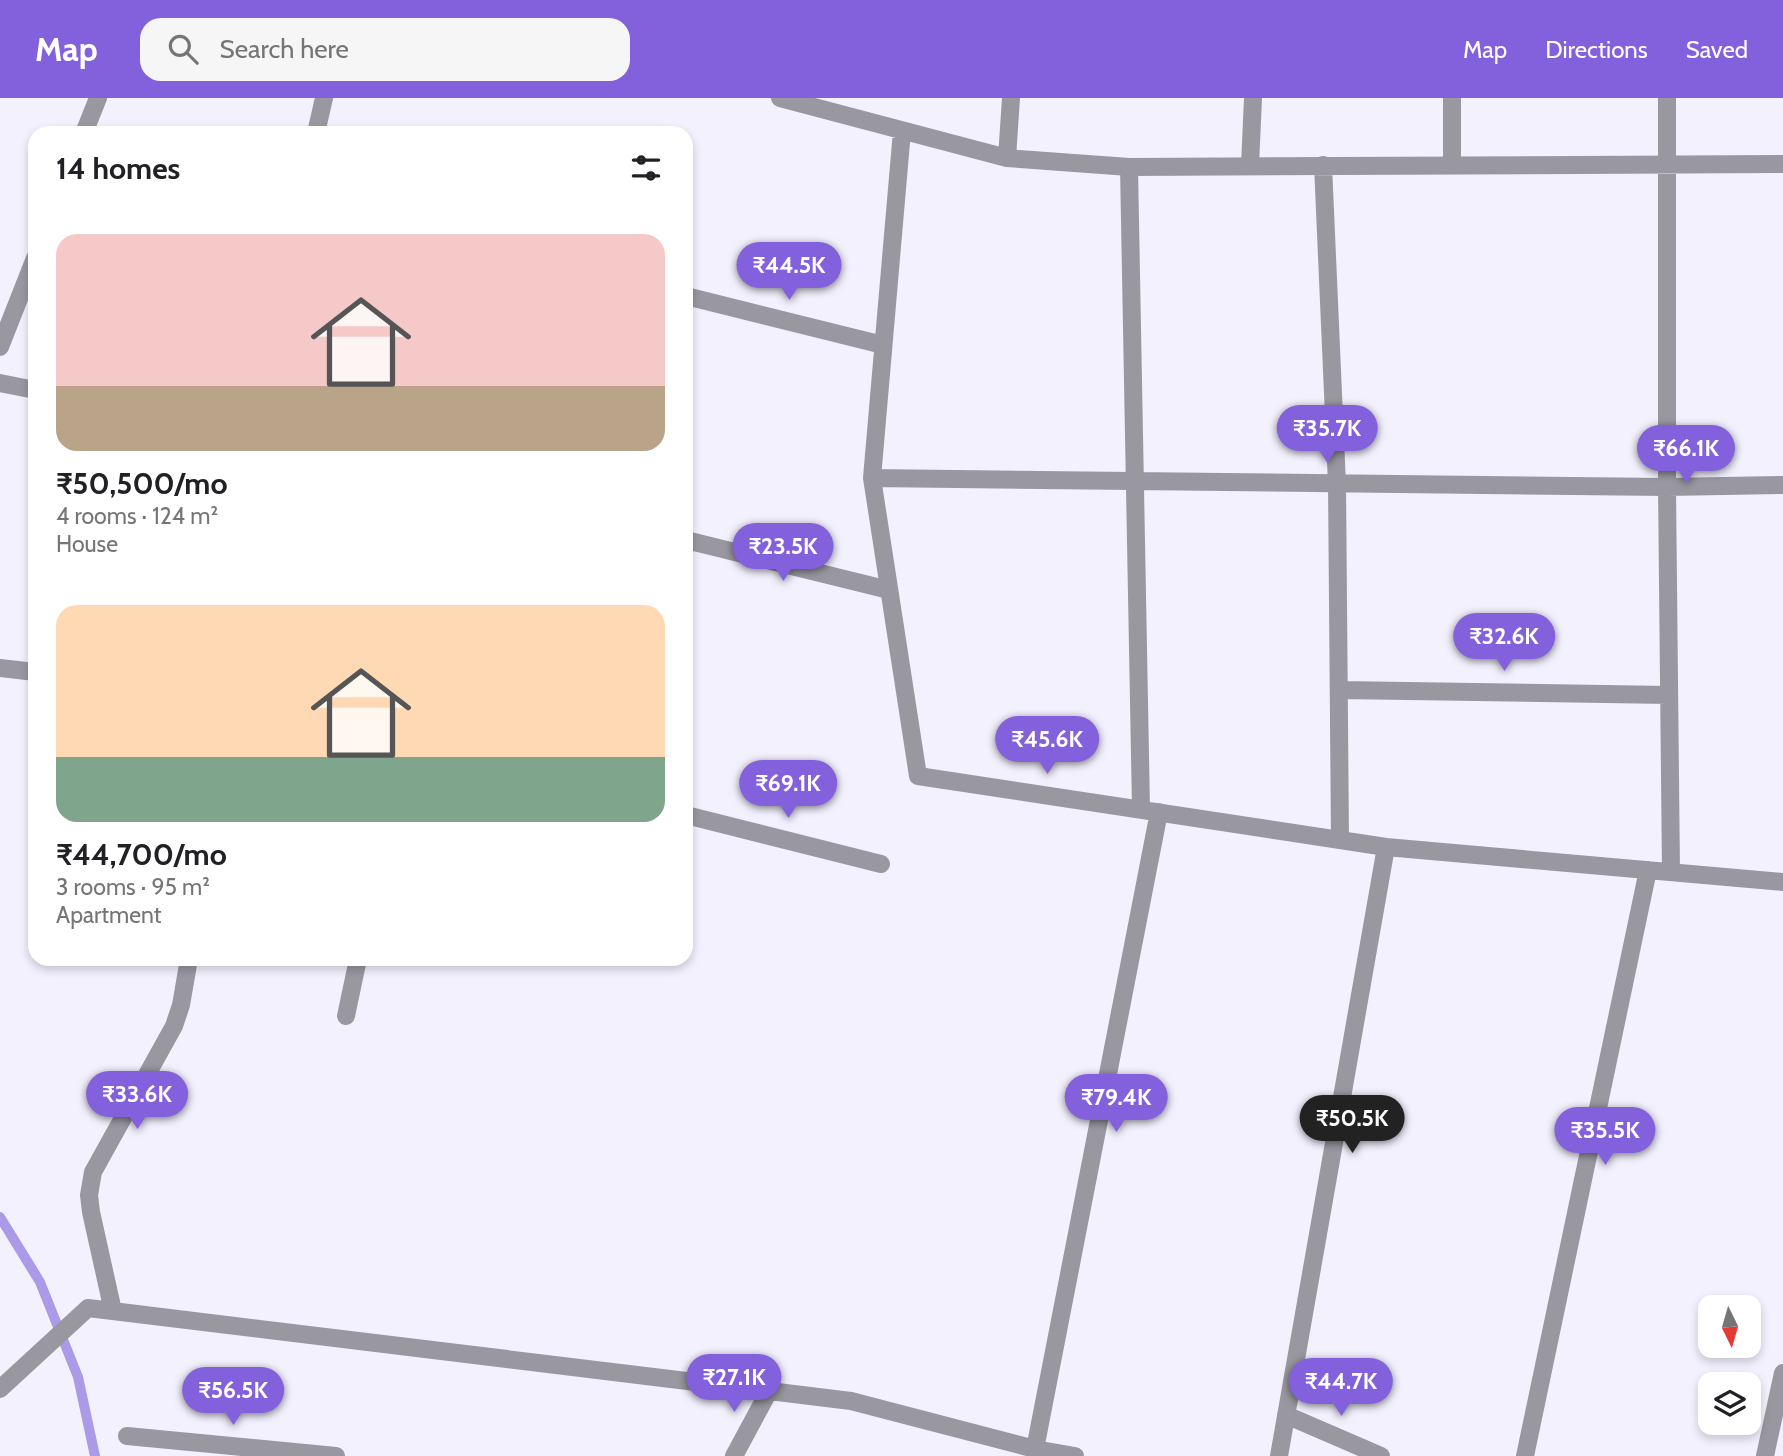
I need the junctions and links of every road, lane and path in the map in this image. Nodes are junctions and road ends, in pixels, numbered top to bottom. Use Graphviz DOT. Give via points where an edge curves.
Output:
graph roads {
  1 [pos="98,98"];
  2 [pos="324,98"];
  3 [pos="780,98"];
  4 [pos="1011,98"];
  5 [pos="1253,98"];
  6 [pos="1452,98"];
  7 [pos="1667,98"];
  8 [pos="87,126"];
  9 [pos="318,126"];
  10 [pos="902,131"];
  11 [pos="1007,158"];
  12 [pos="1666,163"];
  13 [pos="1452,164"];
  14 [pos="1783,164"];
  15 [pos="1323,165"];
  16 [pos="1250,166"];
  17 [pos="1129,167"];
  18 [pos="28,276"];
  19 [pos="693,298"];
  20 [pos="883,345"];
  21 [pos="0,347"];
  22 [pos="0,383"];
  23 [pos="28,389"];
  24 [pos="872,478"];
  25 [pos="1133,482"];
  26 [pos="1337,484"];
  27 [pos="1783,485"];
  28 [pos="1667,487"];
  29 [pos="693,542"];
  30 [pos="889,590"];
  31 [pos="0,668"];
  32 [pos="28,671"];
  33 [pos="1339,690"];
  34 [pos="1669,695"];
  35 [pos="1150,811"];
  36 [pos="693,817"];
  37 [pos="1340,840"];
  38 [pos="1386,847"];
  39 [pos="881,864"];
  40 [pos="1648,870"];
  41 [pos="1671,872"];
  42 [pos="1783,882"];
  43 [pos="188,966"];
  44 [pos="357,966"];
  45 [pos="346,1016"];
  46 [pos="113,1311"];
  47 [pos="1783,1373"];
  48 [pos="5,1384"];
  49 [pos="769,1391"];
  50 [pos="1286,1415"];
  51 [pos="127,1436"];
  52 [pos="1035,1449"];
  53 [pos="336,1456"];
  54 [pos="734,1456"];
  55 [pos="1075,1456"];
  56 [pos="1279,1456"];
  57 [pos="1381,1456"];
  58 [pos="1525,1456"];
  59 [pos="1765,1456"];
  1 -- 8 [label="street"];
  2 -- 9 [label="street"];
  3 -- 10 [label="street"];
  4 -- 11 [label="street"];
  5 -- 16 [label="street"];
  6 -- 13 [label="street"];
  7 -- 12 [label="street"];
  10 -- 11 [label="street"];
  10 -- 20 [label="street"];
  11 -- 17 [label="street"];
  12 -- 13 [label="street"];
  12 -- 14 [label="street"];
  12 -- 28 [label="street"];
  13 -- 15 [label="street"];
  15 -- 16 [label="street"];
  15 -- 26 [label="street"];
  16 -- 17 [label="street"];
  17 -- 25 [label="street"];
  18 -- 21 [label="street"];
  19 -- 20 [label="street"];
  20 -- 24 [label="street"];
  22 -- 23 [label="street"];
  24 -- 25 [label="street"];
  24 -- 30 [label="street"];
  25 -- 26 [label="street"];
  25 -- 35 [label="street"];
  26 -- 28 [label="street"];
  26 -- 33 [label="street"];
  27 -- 28 [label="street"];
  28 -- 34 [label="street"];
  29 -- 30 [label="street"];
  30 -- 35 [label="street" via="918,776"];
  31 -- 32 [label="street"];
  33 -- 34 [label="street"];
  33 -- 37 [label="street"];
  34 -- 41 [label="street"];
  35 -- 37 [label="street"];
  35 -- 52 [label="street"];
  36 -- 39 [label="street"];
  37 -- 38 [label="street"];
  38 -- 40 [label="street"];
  38 -- 50 [label="street"];
  40 -- 41 [label="street"];
  40 -- 58 [label="street"];
  41 -- 42 [label="street"];
  43 -- 46 [label="street" via="174,1026 93,1172 91,1212"];
  44 -- 45 [label="street"];
  46 -- 48 [label="street" via="88,1308"];
  46 -- 49 [label="street"];
  47 -- 59 [label="street"];
  49 -- 52 [label="street" via="851,1401"];
  49 -- 54 [label="street"];
  50 -- 56 [label="street"];
  50 -- 57 [label="street"];
  51 -- 53 [label="street"];
  52 -- 55 [label="street"];
}
